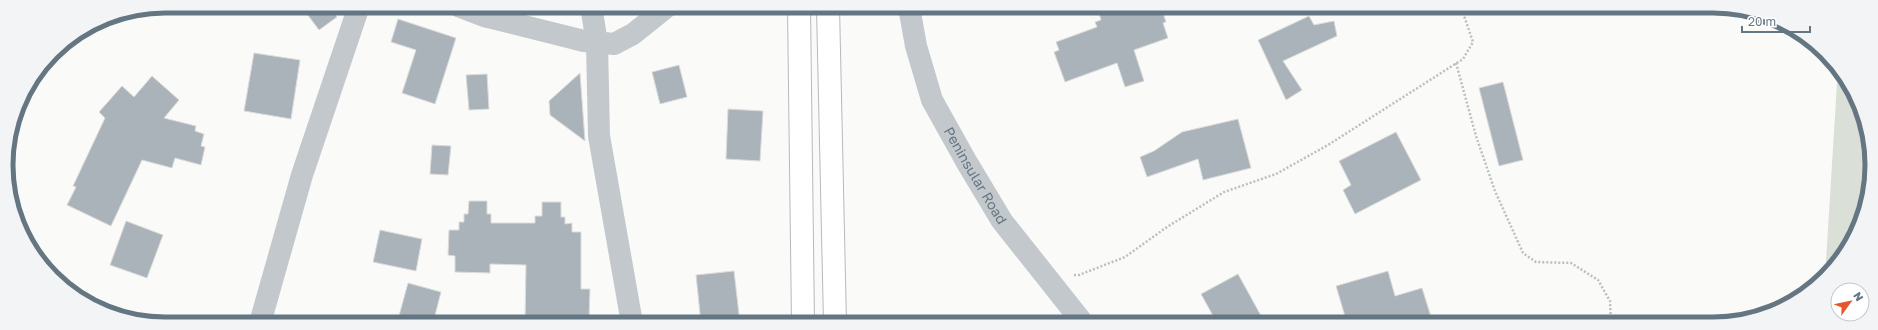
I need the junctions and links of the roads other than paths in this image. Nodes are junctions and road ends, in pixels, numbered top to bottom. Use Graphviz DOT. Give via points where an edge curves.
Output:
graph roads {
  1 [pos="357,13"];
  2 [pos="476,13"];
  3 [pos="592,13"];
  4 [pos="659,13"];
  5 [pos="799,13"];
  6 [pos="828,13"];
  7 [pos="910,13"];
  8 [pos="597,42"];
  9 [pos="262,317"];
  10 [pos="631,317"];
  11 [pos="803,317"];
  12 [pos="835,317"];
  13 [pos="1078,317"];
  1 -- 9 [label="street" via="302,175"];
  2 -- 8 [label="street" via="584,41"];
  3 -- 8 [label="street"];
  4 -- 8 [label="street" via="633,34 614,44"];
  5 -- 11 [label="main road"];
  6 -- 12 [label="main road"];
  7 -- 13 [label="street, Peninsular Road" via="916,46 932,100 1002,221"];
  8 -- 10 [label="street" via="599,136"];
}
